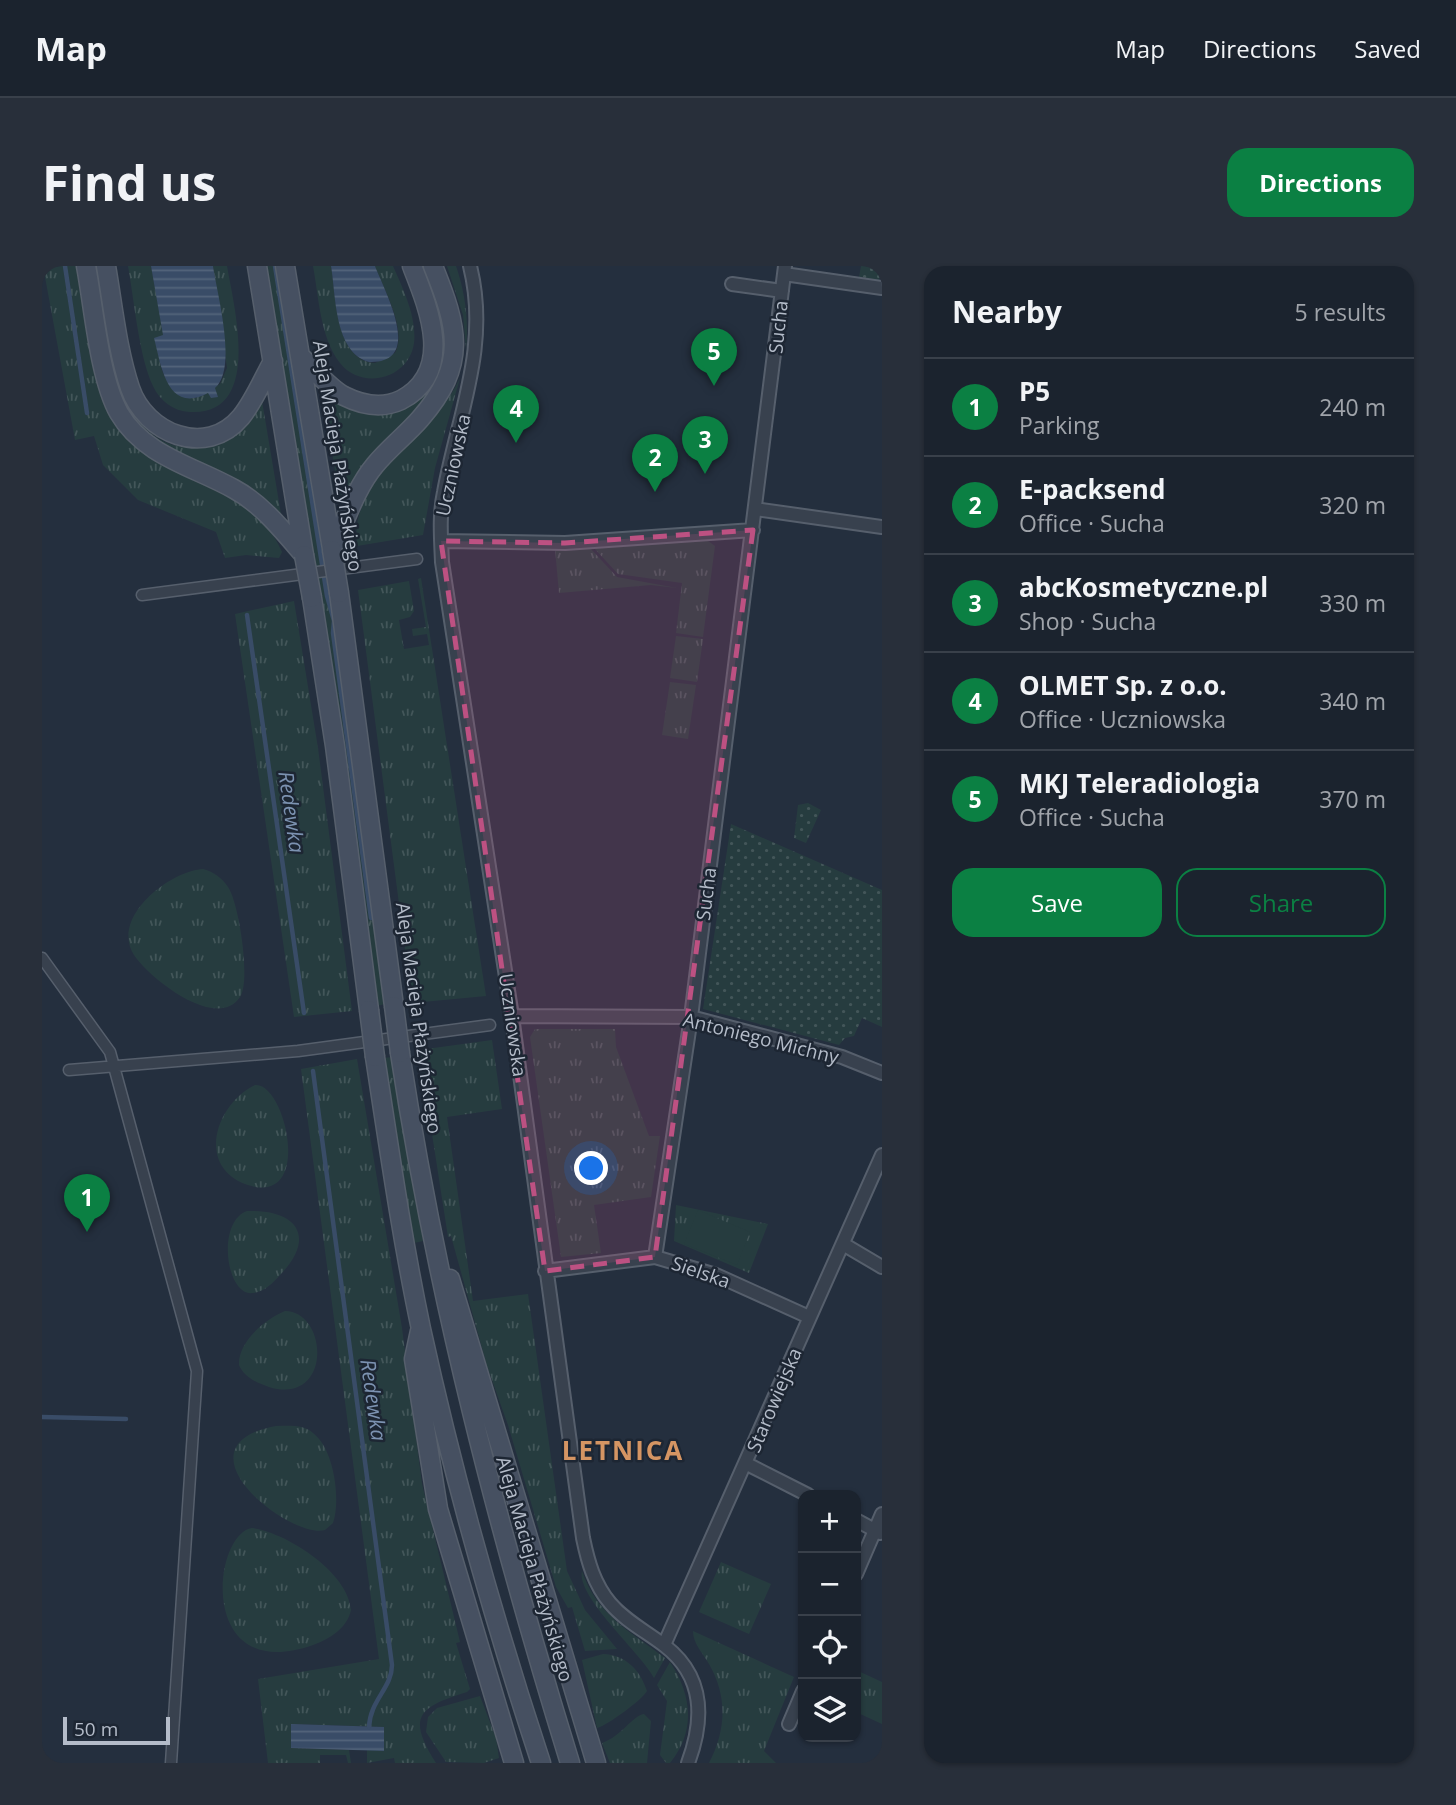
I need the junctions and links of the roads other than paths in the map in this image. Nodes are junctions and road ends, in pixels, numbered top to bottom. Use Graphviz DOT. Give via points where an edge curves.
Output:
graph roads {
  1 [pos="86,266"];
  2 [pos="106,266"];
  3 [pos="257,266"];
  4 [pos="285,266"];
  5 [pos="412,266"];
  6 [pos="433,266"];
  7 [pos="470,266"];
  8 [pos="785,270"];
  9 [pos="732,284"];
  10 [pos="882,288"];
  11 [pos="782,291"];
  12 [pos="300,356"];
  13 [pos="273,361"];
  14 [pos="755,509"];
  15 [pos="882,527"];
  16 [pos="753,530"];
  17 [pos="441,541"];
  18 [pos="332,550"];
  19 [pos="304,555"];
  20 [pos="417,559"];
  21 [pos="142,596"];
  22 [pos="42,958"];
  23 [pos="512,1016"];
  24 [pos="691,1017"];
  25 [pos="490,1025"];
  26 [pos="113,1066"];
  27 [pos="69,1070"];
  28 [pos="882,1073"];
  29 [pos="882,1156"];
  30 [pos="427,1209"];
  31 [pos="843,1244"];
  32 [pos="655,1257"];
  33 [pos="882,1267"];
  34 [pos="545,1271"];
  35 [pos="810,1317"];
  36 [pos="421,1328"];
  37 [pos="747,1464"];
  38 [pos="798,1490"];
  39 [pos="882,1514"];
  40 [pos="861,1523"];
  41 [pos="878,1532"];
  42 [pos="861,1564"];
  43 [pos="664,1645"];
  44 [pos="798,1703"];
  45 [pos="789,1724"];
  46 [pos="695,1744"];
  47 [pos="172,1763"];
  48 [pos="514,1763"];
  49 [pos="541,1763"];
  50 [pos="570,1763"];
  51 [pos="596,1763"];
  52 [pos="678,1763"];
  53 [pos="688,1763"];
  1 -- 19 [label="main road" via="111,393 134,433 159,454 252,501"];
  2 -- 13 [label="main road" via="130,390 159,428 177,437 199,439 218,434 240,418"];
  3 -- 13 [label="main road"];
  4 -- 12 [label="main road, Aleja Macieja Płażyńskiego"];
  5 -- 12 [label="main road" via="433,322 435,346 431,365 411,394 379,406 359,403 341,394"];
  6 -- 18 [label="main road" via="452,313 455,347 449,373 437,398 359,489"];
  7 -- 17 [label="street, Uczniowska" via="478,343 443,494"];
  8 -- 10 [label="street"];
  8 -- 11 [label="street, Sucha"];
  9 -- 11 [label="street, Sucha"];
  11 -- 14 [label="street, Sucha"];
  12 -- 18 [label="main road, Aleja Macieja Płażyńskiego"];
  13 -- 19 [label="main road"];
  14 -- 15 [label="street"];
  14 -- 16 [label="street, Sucha"];
  16 -- 17 [label="street" via="565,543"];
  16 -- 24 [label="street, Sucha"];
  17 -- 23 [label="street, Uczniowska"];
  18 -- 30 [label="main road, Aleja Macieja Płażyńskiego, bridge" via="400,1054"];
  19 -- 36 [label="main road, bridge" via="335,746 374,1057"];
  20 -- 21 [label="street"];
  22 -- 26 [label="street" via="110,1052"];
  23 -- 24 [label="street, Antoniego Michny"];
  23 -- 34 [label="street, Uczniowska"];
  24 -- 28 [label="street, Antoniego Michny"];
  24 -- 32 [label="street, Sucha"];
  25 -- 26 [label="street" via="298,1051"];
  26 -- 27 [label="street"];
  26 -- 47 [label="street" via="198,1371"];
  29 -- 31 [label="street, Starowiejska"];
  30 -- 50 [label="main road, Aleja Macieja Płażyńskiego" via="484,1469"];
  30 -- 51 [label="main road" via="505,1451"];
  31 -- 33 [label="street"];
  31 -- 35 [label="street, Starowiejska"];
  32 -- 34 [label="street, Sielska"];
  32 -- 35 [label="street, Sielska" via="716,1275"];
  34 -- 43 [label="street, Uczniowska" via="589,1564 611,1604"];
  35 -- 37 [label="street, Starowiejska"];
  36 -- 48 [label="main road" via="414,1359 435,1497"];
  36 -- 49 [label="main road" via="459,1489"];
  37 -- 38 [label="street"];
  37 -- 43 [label="street, Starowiejska"];
  39 -- 41 [label="street"];
  40 -- 41 [label="street"];
  41 -- 42 [label="street"];
  43 -- 46 [label="street, Uczniowska" via="695,1684 700,1721"];
  44 -- 45 [label="street"];
  46 -- 52 [label="street"];
  46 -- 53 [label="street, Uczniowska"];
}
